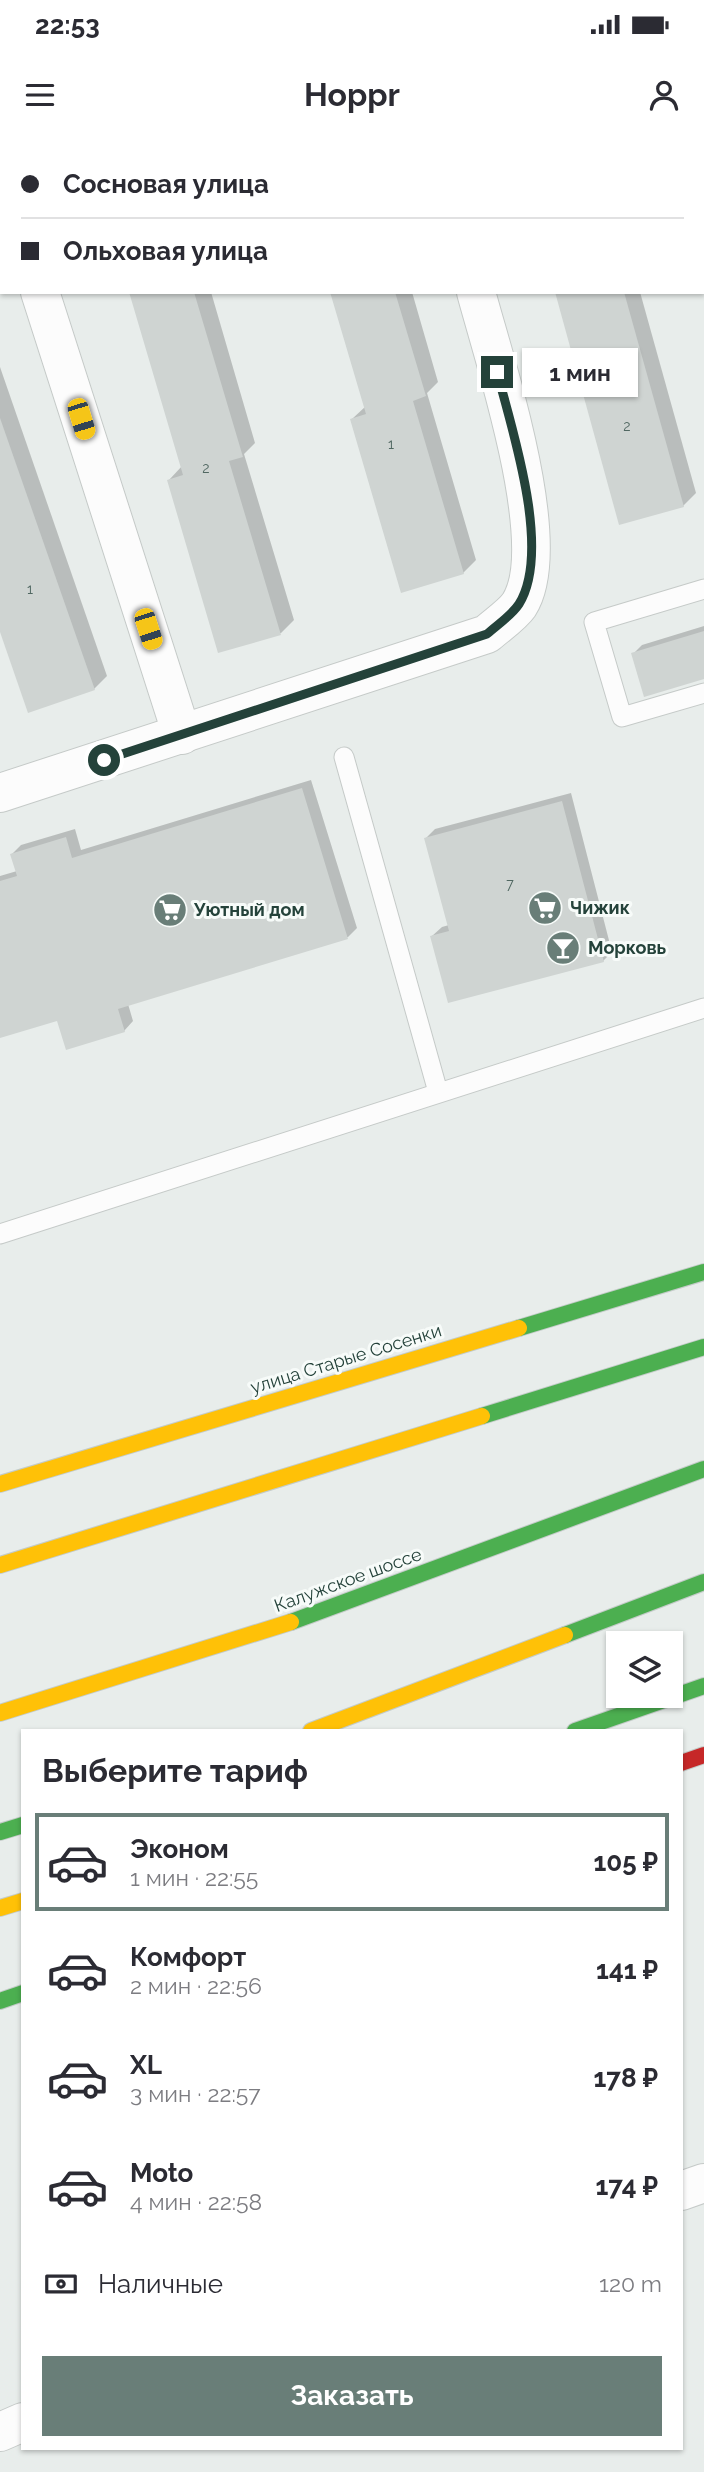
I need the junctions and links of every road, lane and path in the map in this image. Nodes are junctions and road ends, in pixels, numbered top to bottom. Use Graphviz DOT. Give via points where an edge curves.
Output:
graph roads {
  1 [pos="41,294"];
  2 [pos="477,294"];
  3 [pos="704,590"];
  4 [pos="704,693"];
  5 [pos="182,735"];
  6 [pos="344,757"];
  7 [pos="0,793"];
  8 [pos="704,1008"];
  9 [pos="438,1092"];
  10 [pos="0,1234"];
  11 [pos="704,1272"];
  12 [pos="704,1347"];
  13 [pos="704,1469"];
  14 [pos="0,1484"];
  15 [pos="91,1536"];
  16 [pos="0,1565"];
  17 [pos="23,1576"];
  18 [pos="704,1582"];
  19 [pos="704,1686"];
  20 [pos="0,1713"];
  21 [pos="317,1729"];
  22 [pos="581,1729"];
  23 [pos="704,1755"];
  24 [pos="683,1762"];
  25 [pos="21,1826"];
  26 [pos="0,1832"];
  27 [pos="21,1902"];
  28 [pos="0,1908"];
  29 [pos="21,1994"];
  30 [pos="0,2001"];
  31 [pos="704,2183"];
  32 [pos="683,2190"];
  33 [pos="21,2423"];
  34 [pos="0,2432"];
  1 -- 5 [label="street"];
  2 -- 5 [label="street" via="519,452 533,530 519,604 487,634"];
  3 -- 4 [label="lane" via="594,622 622,717"];
  5 -- 7 [label="street"];
  6 -- 9 [label="lane"];
  8 -- 9 [label="lane"];
  9 -- 10 [label="lane"];
  11 -- 14 [label="main road, улица Старые Сосенки"];
  12 -- 15 [label="main road"];
  13 -- 20 [label="main road, Калужское шоссе" via="282,1625"];
  15 -- 16 [label="main road"];
  15 -- 17 [label="main road"];
  18 -- 21 [label="main road"];
  19 -- 22 [label="main road"];
  23 -- 24 [label="main road"];
  25 -- 26 [label="main road"];
  27 -- 28 [label="main road"];
  29 -- 30 [label="main road"];
  31 -- 32 [label="street"];
  33 -- 34 [label="street"];
}
